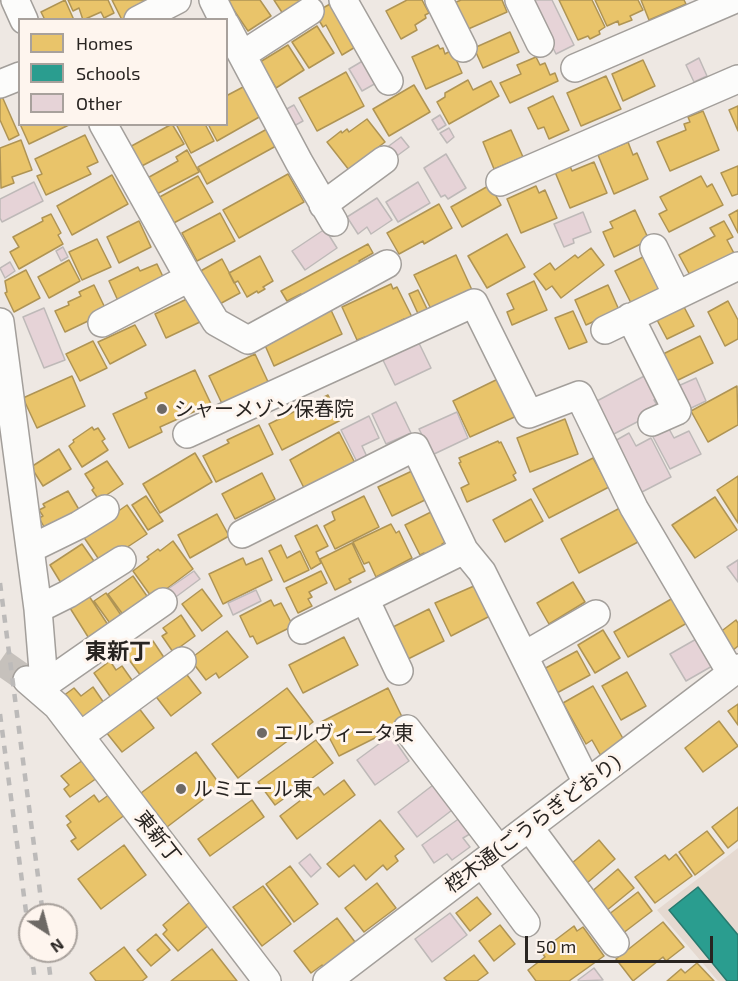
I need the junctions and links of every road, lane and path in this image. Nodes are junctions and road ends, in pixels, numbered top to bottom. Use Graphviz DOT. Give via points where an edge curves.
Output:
graph roads {
  1 [pos="15,0"];
  2 [pos="177,0"];
  3 [pos="213,0"];
  4 [pos="343,0"];
  5 [pos="439,0"];
  6 [pos="519,0"];
  7 [pos="733,0"];
  8 [pos="310,11"];
  9 [pos="23,18"];
  10 [pos="142,18"];
  11 [pos="222,18"];
  12 [pos="228,29"];
  13 [pos="540,43"];
  14 [pos="463,48"];
  15 [pos="242,56"];
  16 [pos="575,68"];
  17 [pos="18,77"];
  18 [pos="738,79"];
  19 [pos="389,81"];
  20 [pos="0,84"];
  21 [pos="104,126"];
  22 [pos="384,160"];
  23 [pos="500,182"];
  24 [pos="654,248"];
  25 [pos="387,264"];
  26 [pos="738,266"];
  27 [pos="189,278"];
  28 [pos="677,295"];
  29 [pos="630,317"];
  30 [pos="0,322"];
  31 [pos="102,323"];
  32 [pos="605,330"];
  33 [pos="652,422"];
  34 [pos="187,434"];
  35 [pos="105,509"];
  36 [pos="242,534"];
  37 [pos="30,549"];
  38 [pos="464,550"];
  39 [pos="122,560"];
  40 [pos="365,598"];
  41 [pos="163,602"];
  42 [pos="38,609"];
  43 [pos="596,614"];
  44 [pos="302,630"];
  45 [pos="525,655"];
  46 [pos="182,661"];
  47 [pos="735,670"];
  48 [pos="399,671"];
  49 [pos="39,687"];
  50 [pos="407,729"];
  51 [pos="80,736"];
  52 [pos="587,783"];
  53 [pos="529,827"];
  54 [pos="490,856"];
  55 [pos="526,923"];
  56 [pos="615,943"];
  57 [pos="267,981"];
  58 [pos="327,981"];
  1 -- 9 [label="street"];
  2 -- 10 [label="street"];
  3 -- 11 [label="street"];
  4 -- 19 [label="street"];
  5 -- 14 [label="street"];
  6 -- 13 [label="street"];
  7 -- 16 [label="street"];
  8 -- 15 [label="street"];
  12 -- 15 [label="street"];
  15 -- 22 [label="street" via="329,213"];
  17 -- 20 [label="street"];
  18 -- 23 [label="street"];
  21 -- 27 [label="street"];
  24 -- 28 [label="street"];
  25 -- 27 [label="street" via="248,340 216,321"];
  26 -- 28 [label="street"];
  27 -- 31 [label="street"];
  28 -- 29 [label="street"];
  29 -- 32 [label="street"];
  29 -- 33 [label="street" via="677,411"];
  30 -- 37 [label="street"];
  34 -- 47 [label="street" via="474,303 529,414 579,395 634,508"];
  35 -- 37 [label="street"];
  36 -- 38 [label="street" via="416,447"];
  37 -- 42 [label="street"];
  38 -- 40 [label="street"];
  38 -- 45 [label="street" via="482,572"];
  39 -- 42 [label="street"];
  40 -- 44 [label="street"];
  40 -- 48 [label="street"];
  41 -- 49 [label="street"];
  42 -- 49 [label="street"];
  43 -- 45 [label="street"];
  45 -- 52 [label="street"];
  46 -- 51 [label="street"];
  47 -- 52 [label="street, 椌木通(ごうらぎどおり)"];
  49 -- 51 [label="street, 東新丁"];
  50 -- 54 [label="street"];
  51 -- 57 [label="street, 東新丁"];
  52 -- 53 [label="street, 椌木通(ごうらぎどおり)"];
  53 -- 54 [label="street, 椌木通(ごうらぎどおり)"];
  53 -- 56 [label="street"];
  54 -- 55 [label="street"];
  54 -- 58 [label="street, 椌木通(ごうらぎどおり)"];
}
